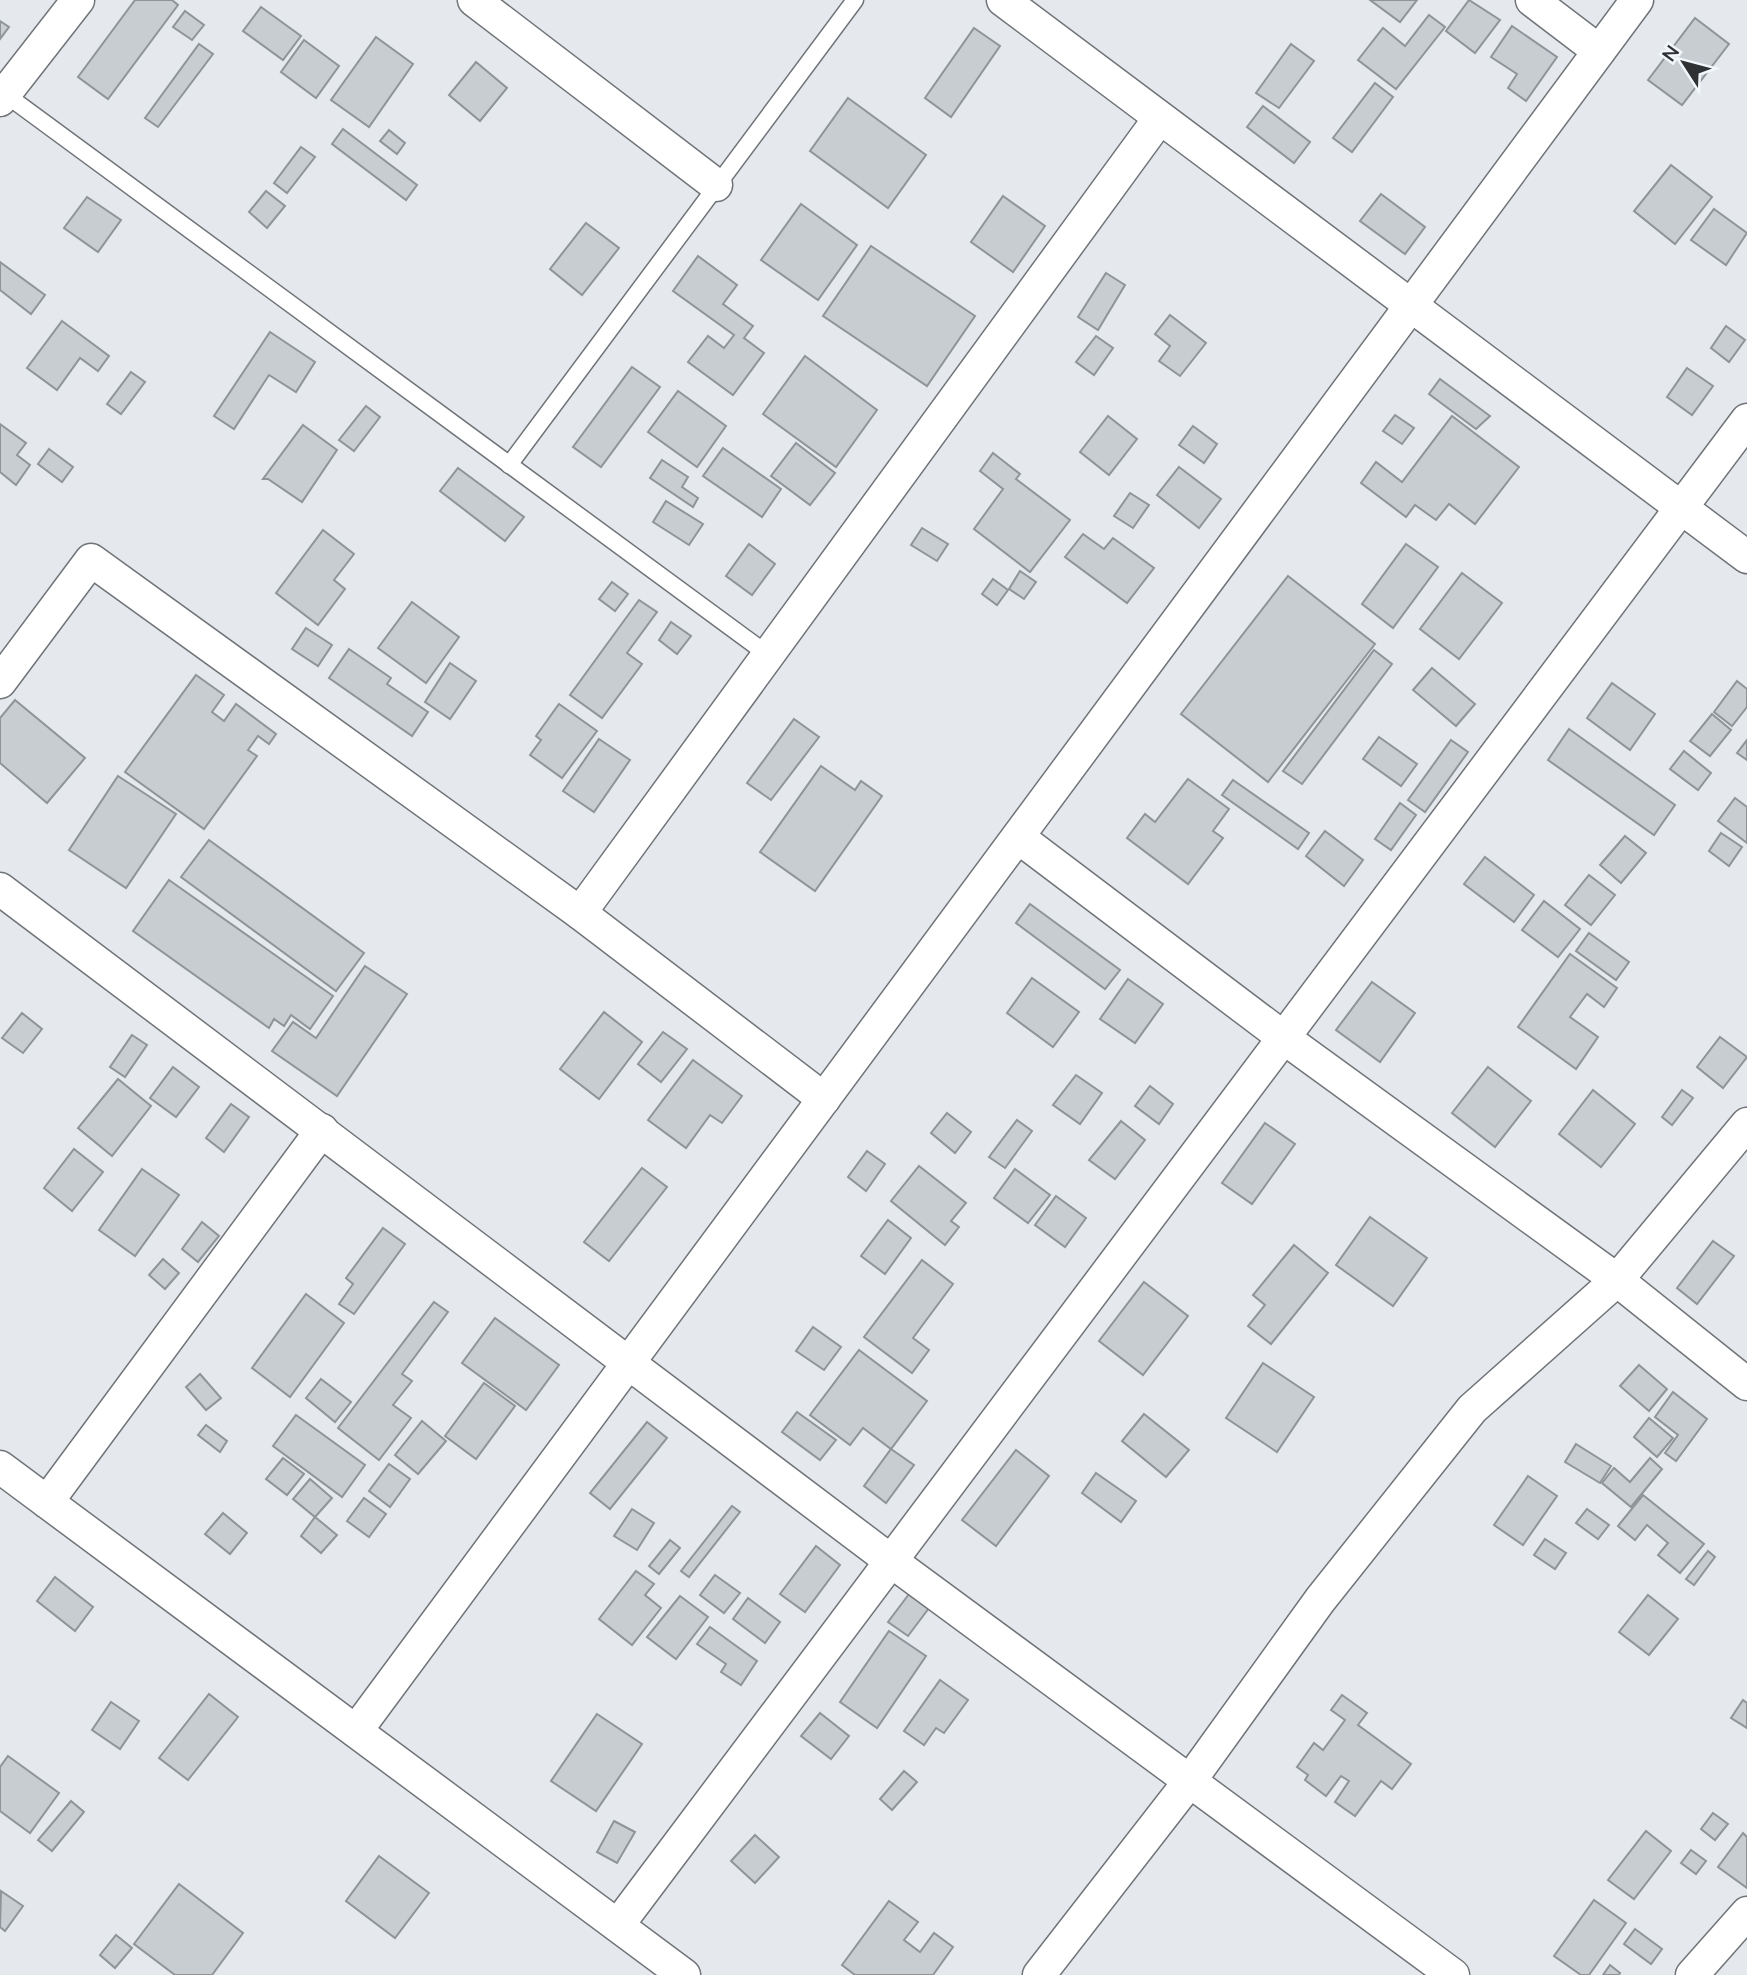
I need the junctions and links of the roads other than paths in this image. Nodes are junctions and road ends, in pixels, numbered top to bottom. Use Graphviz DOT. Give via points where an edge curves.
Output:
graph roads {
  1 [pos="78,0"];
  2 [pos="474,0"];
  3 [pos="855,0"];
  4 [pos="1003,0"];
  5 [pos="1532,0"];
  6 [pos="1637,0"];
  7 [pos="1599,51"];
  8 [pos="2,97"];
  9 [pos="1159,119"];
  10 [pos="716,185"];
  11 [pos="1411,306"];
  12 [pos="1747,420"];
  13 [pos="509,464"];
  14 [pos="1681,508"];
  15 [pos="1747,557"];
  16 [pos="767,654"];
  17 [pos="0,682"];
  18 [pos="1018,836"];
  19 [pos="0,889"];
  20 [pos="580,912"];
  21 [pos="1284,1038"];
  22 [pos="824,1099"];
  23 [pos="1747,1124"];
  24 [pos="321,1130"];
  25 [pos="1617,1280"];
  26 [pos="628,1363"];
  27 [pos="1747,1384"];
  28 [pos="0,1467"];
  29 [pos="47,1502"];
  30 [pos="891,1562"];
  31 [pos="356,1731"];
  32 [pos="1189,1782"];
  33 [pos="1747,1913"];
  34 [pos="618,1925"];
  35 [pos="684,1975"];
  36 [pos="1039,1975"];
  37 [pos="1453,1975"];
  38 [pos="1692,1975"];
  1 -- 8 [label="street"];
  2 -- 10 [label="street"];
  3 -- 10 [label="lane"];
  4 -- 9 [label="street"];
  5 -- 7 [label="street"];
  6 -- 7 [label="street"];
  7 -- 11 [label="street"];
  8 -- 13 [label="lane"];
  9 -- 11 [label="street"];
  9 -- 16 [label="street"];
  10 -- 13 [label="lane"];
  11 -- 14 [label="street"];
  11 -- 18 [label="street"];
  12 -- 14 [label="street"];
  13 -- 16 [label="lane"];
  14 -- 15 [label="street"];
  14 -- 21 [label="street"];
  16 -- 20 [label="street"];
  17 -- 20 [label="street" via="91,560"];
  18 -- 21 [label="street"];
  18 -- 22 [label="street"];
  19 -- 24 [label="street"];
  20 -- 22 [label="street"];
  21 -- 25 [label="street"];
  21 -- 30 [label="street"];
  22 -- 26 [label="street"];
  23 -- 25 [label="street"];
  24 -- 26 [label="street"];
  24 -- 29 [label="street"];
  25 -- 27 [label="street"];
  25 -- 32 [label="street" via="1472,1409 1320,1601"];
  26 -- 30 [label="street"];
  26 -- 31 [label="street"];
  28 -- 29 [label="street"];
  29 -- 31 [label="street"];
  30 -- 32 [label="street"];
  30 -- 34 [label="street"];
  31 -- 34 [label="street"];
  32 -- 36 [label="street"];
  32 -- 37 [label="street"];
  33 -- 38 [label="street"];
  34 -- 35 [label="street"];
}
